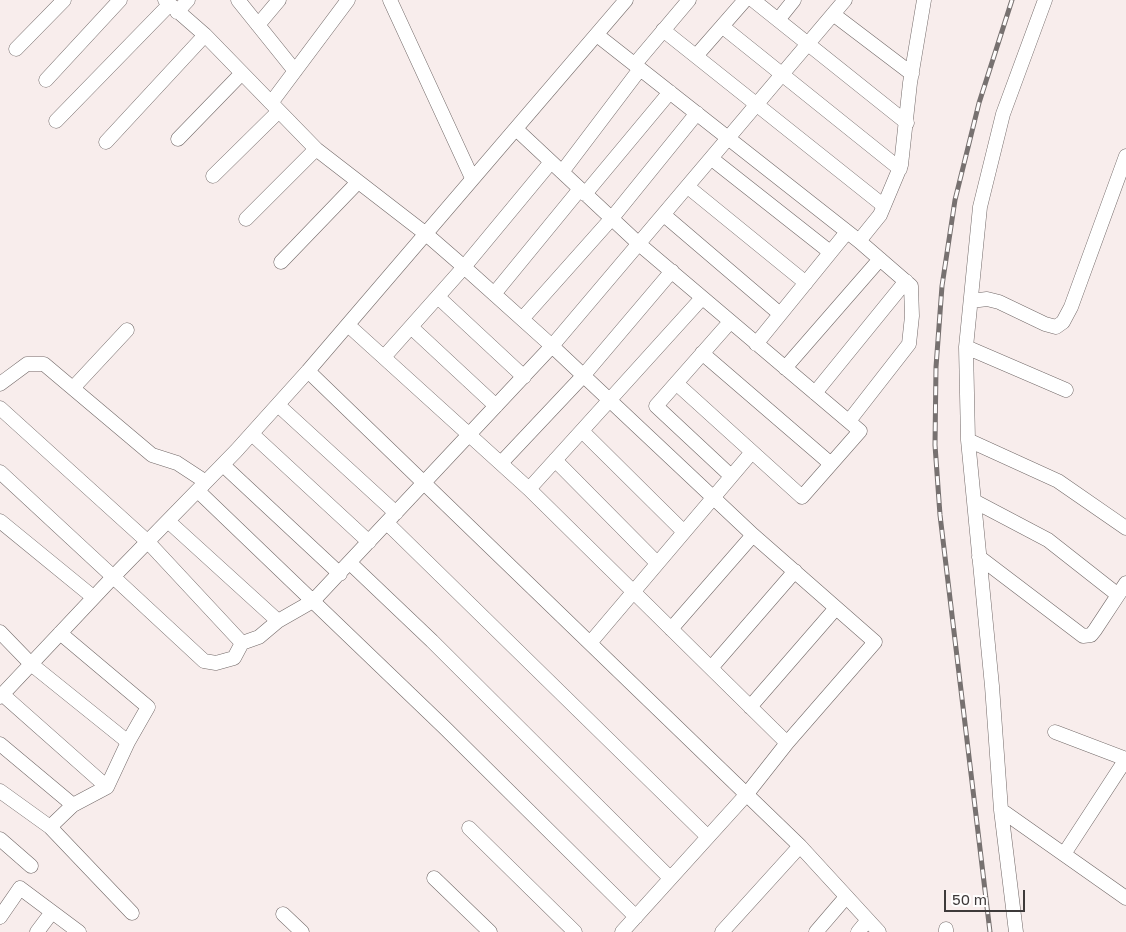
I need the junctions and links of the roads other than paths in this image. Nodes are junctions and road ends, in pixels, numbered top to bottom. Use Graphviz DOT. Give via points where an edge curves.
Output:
graph roads {
  1 [pos="64,0"];
  2 [pos="120,0"];
  3 [pos="188,0"];
  4 [pos="238,0"];
  5 [pos="279,0"];
  6 [pos="348,0"];
  7 [pos="390,0"];
  8 [pos="626,0"];
  9 [pos="689,0"];
  10 [pos="744,0"];
  11 [pos="753,0"];
  12 [pos="794,0"];
  13 [pos="845,0"];
  14 [pos="924,0"];
  15 [pos="1045,0"];
  16 [pos="170,6"];
  17 [pos="833,14"];
  18 [pos="778,20"];
  19 [pos="258,25"];
  20 [pos="723,27"];
  21 [pos="663,30"];
  22 [pos="597,34"];
  23 [pos="205,35"];
  24 [pos="808,44"];
  25 [pos="16,49"];
  26 [pos="696,56"];
  27 [pos="638,66"];
  28 [pos="295,72"];
  29 [pos="242,73"];
  30 [pos="912,74"];
  31 [pos="782,75"];
  32 [pos="46,80"];
  33 [pos="670,92"];
  34 [pos="756,104"];
  35 [pos="275,107"];
  36 [pos="697,113"];
  37 [pos="56,121"];
  38 [pos="907,123"];
  39 [pos="516,129"];
  40 [pos="729,138"];
  41 [pos="178,139"];
  42 [pos="106,142"];
  43 [pos="316,149"];
  44 [pos="1126,156"];
  45 [pos="712,159"];
  46 [pos="551,162"];
  47 [pos="900,169"];
  48 [pos="562,172"];
  49 [pos="213,176"];
  50 [pos="472,178"];
  51 [pos="358,182"];
  52 [pos="688,187"];
  53 [pos="583,191"];
  54 [pos="884,206"];
  55 [pos="664,215"];
  56 [pos="612,218"];
  57 [pos="246,220"];
  58 [pos="847,232"];
  59 [pos="426,234"];
  60 [pos="860,241"];
  61 [pos="640,244"];
  62 [pos="830,252"];
  63 [pos="880,259"];
  64 [pos="281,262"];
  65 [pos="464,267"];
  66 [pos="672,272"];
  67 [pos="906,281"];
  68 [pos="806,283"];
  69 [pos="494,294"];
  70 [pos="438,297"];
  71 [pos="702,298"];
  72 [pos="971,301"];
  73 [pos="780,314"];
  74 [pos="522,318"];
  75 [pos="730,322"];
  76 [pos="348,325"];
  77 [pos="411,326"];
  78 [pos="127,330"];
  79 [pos="756,344"];
  80 [pos="552,346"];
  81 [pos="966,346"];
  82 [pos="702,353"];
  83 [pos="384,357"];
  84 [pos="785,368"];
  85 [pos="308,371"];
  86 [pos="583,376"];
  87 [pos="524,377"];
  88 [pos="676,383"];
  89 [pos="0,384"];
  90 [pos="73,388"];
  91 [pos="1066,390"];
  92 [pos="815,393"];
  93 [pos="610,402"];
  94 [pos="278,404"];
  95 [pos="496,406"];
  96 [pos="0,408"];
  97 [pos="849,421"];
  98 [pos="582,431"];
  99 [pos="252,434"];
  100 [pos="470,434"];
  101 [pos="968,440"];
  102 [pos="752,452"];
  103 [pos="555,460"];
  104 [pos="501,463"];
  105 [pos="831,464"];
  106 [pos="222,465"];
  107 [pos="0,472"];
  108 [pos="731,476"];
  109 [pos="424,483"];
  110 [pos="202,487"];
  111 [pos="529,489"];
  112 [pos="712,498"];
  113 [pos="974,501"];
  114 [pos="392,518"];
  115 [pos="168,520"];
  116 [pos="0,521"];
  117 [pos="1126,528"];
  118 [pos="684,532"];
  119 [pos="753,536"];
  120 [pos="148,542"];
  121 [pos="369,542"];
  122 [pos="979,557"];
  123 [pos="350,563"];
  124 [pos="657,563"];
  125 [pos="795,571"];
  126 [pos="340,574"];
  127 [pos="114,576"];
  128 [pos="1126,583"];
  129 [pos="633,592"];
  130 [pos="1118,596"];
  131 [pos="93,597"];
  132 [pos="313,601"];
  133 [pos="836,608"];
  134 [pos="278,621"];
  135 [pos="671,629"];
  136 [pos="0,632"];
  137 [pos="60,633"];
  138 [pos="242,643"];
  139 [pos="590,643"];
  140 [pos="31,664"];
  141 [pos="711,668"];
  142 [pos="1,696"];
  143 [pos="750,707"];
  144 [pos="1055,732"];
  145 [pos="128,742"];
  146 [pos="787,743"];
  147 [pos="0,744"];
  148 [pos="107,786"];
  149 [pos="0,791"];
  150 [pos="746,795"];
  151 [pos="73,805"];
  152 [pos="1001,810"];
  153 [pos="50,828"];
  154 [pos="468,828"];
  155 [pos="708,837"];
  156 [pos="0,839"];
  157 [pos="800,846"];
  158 [pos="1064,854"];
  159 [pos="31,866"];
  160 [pos="434,878"];
  161 [pos="670,878"];
  162 [pos="1124,894"];
  163 [pos="846,897"];
  164 [pos="5,900"];
  165 [pos="52,912"];
  166 [pos="132,913"];
  167 [pos="283,914"];
  168 [pos="0,916"];
  169 [pos="636,916"];
  170 [pos="868,920"];
  171 [pos="37,932"];
  172 [pos="79,932"];
  173 [pos="302,932"];
  174 [pos="490,932"];
  175 [pos="576,932"];
  176 [pos="622,932"];
  177 [pos="722,932"];
  178 [pos="816,932"];
  179 [pos="858,932"];
  180 [pos="878,932"];
  181 [pos="1016,932"];
  1 -- 25 [label="street"];
  2 -- 32 [label="street"];
  3 -- 16 [label="street"];
  4 -- 19 [label="street"];
  5 -- 19 [label="street"];
  6 -- 28 [label="street"];
  7 -- 50 [label="street"];
  8 -- 22 [label="street"];
  9 -- 21 [label="street"];
  10 -- 20 [label="street"];
  11 -- 18 [label="street"];
  12 -- 18 [label="street"];
  13 -- 17 [label="street"];
  14 -- 30 [label="street"];
  15 -- 72 [label="street" via="1003,114 983,198"];
  16 -- 23 [label="street"];
  16 -- 37 [label="street"];
  17 -- 24 [label="street"];
  17 -- 30 [label="street"];
  18 -- 24 [label="street"];
  19 -- 28 [label="street"];
  20 -- 26 [label="street"];
  20 -- 31 [label="street"];
  21 -- 26 [label="street"];
  21 -- 27 [label="street"];
  22 -- 27 [label="street"];
  22 -- 39 [label="street"];
  23 -- 29 [label="street"];
  23 -- 42 [label="street"];
  24 -- 31 [label="street"];
  24 -- 38 [label="street"];
  26 -- 34 [label="street"];
  27 -- 33 [label="street"];
  27 -- 48 [label="street"];
  28 -- 35 [label="street"];
  29 -- 35 [label="street"];
  29 -- 41 [label="street"];
  30 -- 38 [label="street"];
  31 -- 34 [label="street"];
  31 -- 47 [label="street"];
  33 -- 36 [label="street"];
  33 -- 53 [label="street"];
  34 -- 40 [label="street"];
  34 -- 54 [label="street"];
  35 -- 43 [label="street"];
  35 -- 49 [label="street"];
  36 -- 40 [label="street"];
  36 -- 56 [label="street"];
  38 -- 47 [label="street"];
  39 -- 46 [label="street"];
  39 -- 50 [label="street"];
  40 -- 45 [label="street"];
  40 -- 58 [label="street"];
  43 -- 51 [label="street"];
  43 -- 57 [label="street"];
  44 -- 72 [label="street" via="1063,322 1056,327 999,302 987,299"];
  45 -- 52 [label="street"];
  45 -- 62 [label="street"];
  46 -- 48 [label="street"];
  46 -- 65 [label="street"];
  47 -- 54 [label="street"];
  48 -- 53 [label="street"];
  50 -- 59 [label="street"];
  51 -- 59 [label="street"];
  51 -- 64 [label="street"];
  52 -- 55 [label="street"];
  52 -- 68 [label="street"];
  53 -- 56 [label="street"];
  53 -- 69 [label="street"];
  54 -- 60 [label="street"];
  55 -- 61 [label="street"];
  55 -- 73 [label="street"];
  56 -- 61 [label="street"];
  56 -- 74 [label="street"];
  58 -- 60 [label="street"];
  58 -- 62 [label="street"];
  59 -- 65 [label="street"];
  59 -- 76 [label="street"];
  60 -- 63 [label="street"];
  61 -- 66 [label="street"];
  61 -- 80 [label="street"];
  62 -- 68 [label="street"];
  63 -- 67 [label="street"];
  63 -- 84 [label="street"];
  65 -- 69 [label="street"];
  65 -- 70 [label="street"];
  66 -- 71 [label="street"];
  66 -- 86 [label="street"];
  67 -- 92 [label="street"];
  67 -- 97 [label="street" via="911,286 909,344"];
  68 -- 73 [label="street"];
  69 -- 74 [label="street"];
  70 -- 77 [label="street"];
  70 -- 87 [label="street"];
  71 -- 75 [label="street"];
  71 -- 93 [label="street"];
  72 -- 81 [label="street"];
  73 -- 79 [label="street"];
  74 -- 80 [label="street"];
  75 -- 79 [label="street"];
  75 -- 82 [label="street"];
  76 -- 83 [label="street"];
  76 -- 85 [label="street"];
  77 -- 83 [label="street"];
  77 -- 95 [label="street"];
  78 -- 90 [label="street"];
  79 -- 84 [label="street"];
  80 -- 86 [label="street"];
  80 -- 87 [label="street"];
  81 -- 91 [label="street"];
  81 -- 101 [label="street"];
  82 -- 88 [label="street"];
  82 -- 105 [label="street"];
  83 -- 100 [label="street"];
  84 -- 92 [label="street"];
  85 -- 94 [label="street"];
  85 -- 109 [label="street"];
  86 -- 93 [label="street"];
  86 -- 104 [label="street"];
  87 -- 95 [label="street"];
  88 -- 102 [label="street"];
  88 -- 108 [label="street" via="656,406"];
  89 -- 90 [label="street" via="27,364 44,364"];
  90 -- 110 [label="street" via="152,455 177,464"];
  92 -- 97 [label="street"];
  93 -- 98 [label="street"];
  93 -- 112 [label="street"];
  94 -- 99 [label="street"];
  94 -- 114 [label="street"];
  95 -- 100 [label="street"];
  96 -- 120 [label="street"];
  97 -- 105 [label="street" via="860,431"];
  98 -- 103 [label="street"];
  98 -- 118 [label="street"];
  99 -- 106 [label="street"];
  99 -- 121 [label="street"];
  100 -- 104 [label="street"];
  100 -- 109 [label="street"];
  101 -- 113 [label="street"];
  101 -- 117 [label="street" via="1058,481"];
  102 -- 105 [label="street" via="802,497"];
  102 -- 108 [label="street"];
  103 -- 111 [label="street"];
  103 -- 124 [label="street"];
  104 -- 111 [label="street"];
  106 -- 110 [label="street"];
  106 -- 126 [label="street"];
  107 -- 127 [label="street"];
  108 -- 112 [label="street"];
  109 -- 114 [label="street"];
  109 -- 139 [label="street"];
  110 -- 115 [label="street"];
  110 -- 132 [label="street"];
  111 -- 129 [label="street"];
  112 -- 118 [label="street"];
  112 -- 119 [label="street"];
  113 -- 122 [label="street"];
  113 -- 130 [label="street" via="1048,540"];
  114 -- 121 [label="street"];
  114 -- 155 [label="street"];
  115 -- 120 [label="street"];
  115 -- 134 [label="street"];
  116 -- 131 [label="street"];
  118 -- 124 [label="street"];
  119 -- 125 [label="street"];
  119 -- 135 [label="street"];
  120 -- 127 [label="street"];
  120 -- 138 [label="street"];
  121 -- 123 [label="street"];
  122 -- 130 [label="street" via="1083,636 1091,635"];
  122 -- 152 [label="street"];
  123 -- 126 [label="street"];
  123 -- 161 [label="street" via="432,640"];
  124 -- 129 [label="street"];
  125 -- 133 [label="street"];
  125 -- 141 [label="street"];
  126 -- 132 [label="street"];
  127 -- 131 [label="street"];
  127 -- 138 [label="street" via="204,661 216,663 234,658"];
  128 -- 130 [label="street"];
  129 -- 135 [label="street"];
  129 -- 139 [label="street"];
  131 -- 137 [label="street"];
  132 -- 134 [label="street"];
  132 -- 169 [label="street"];
  133 -- 143 [label="street"];
  133 -- 146 [label="street" via="875,642"];
  134 -- 138 [label="street" via="259,637"];
  135 -- 141 [label="street"];
  136 -- 140 [label="street"];
  137 -- 140 [label="street"];
  137 -- 145 [label="street" via="148,707"];
  139 -- 150 [label="street"];
  140 -- 142 [label="street"];
  140 -- 145 [label="street"];
  141 -- 143 [label="street"];
  142 -- 148 [label="street"];
  143 -- 146 [label="street"];
  144 -- 158 [label="street" via="1126,759"];
  145 -- 148 [label="street"];
  146 -- 150 [label="street"];
  147 -- 151 [label="street"];
  148 -- 151 [label="street"];
  149 -- 153 [label="street"];
  150 -- 155 [label="street"];
  150 -- 157 [label="street"];
  151 -- 153 [label="street"];
  152 -- 158 [label="street"];
  152 -- 181 [label="street"];
  153 -- 166 [label="street"];
  154 -- 175 [label="street"];
  155 -- 161 [label="street"];
  156 -- 159 [label="street"];
  157 -- 163 [label="street"];
  157 -- 177 [label="street"];
  158 -- 162 [label="street"];
  160 -- 174 [label="street"];
  161 -- 169 [label="street"];
  163 -- 170 [label="street"];
  163 -- 178 [label="street"];
  164 -- 165 [label="street" via="20,888"];
  164 -- 168 [label="street"];
  165 -- 171 [label="street"];
  165 -- 172 [label="street"];
  167 -- 173 [label="street"];
  169 -- 176 [label="street"];
  170 -- 179 [label="street"];
  170 -- 180 [label="street"];
}
